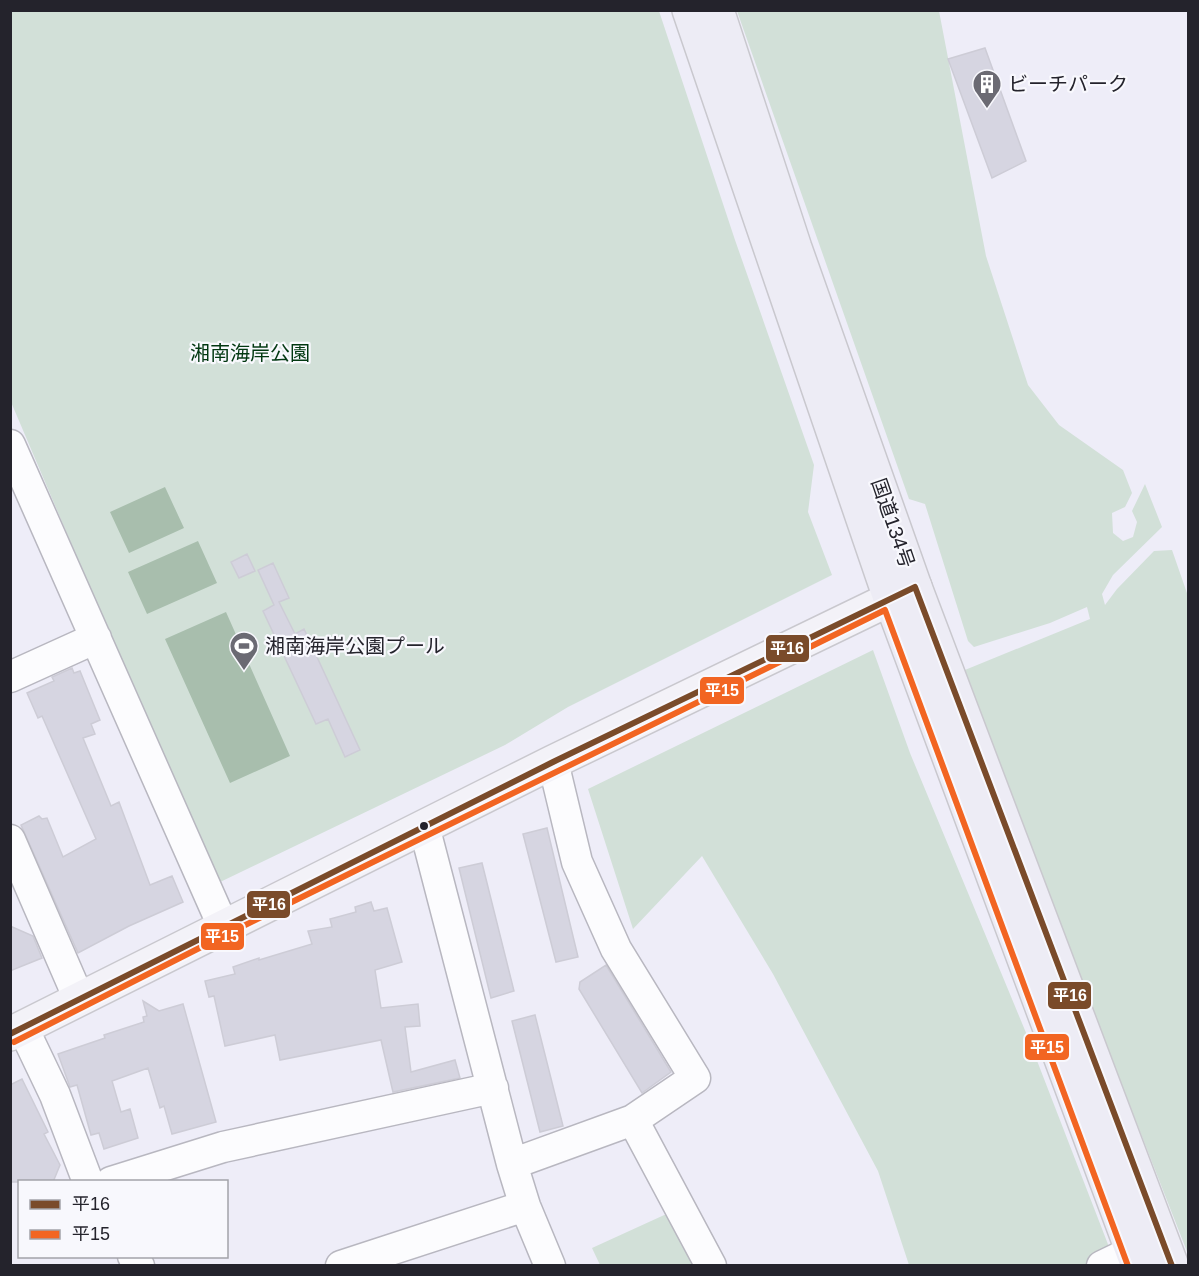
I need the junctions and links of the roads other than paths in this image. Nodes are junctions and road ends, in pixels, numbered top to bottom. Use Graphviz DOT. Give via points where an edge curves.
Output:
graph roads {
  1 [pos="689,10"];
  2 [pos="717,10"];
  3 [pos="10,445"];
  4 [pos="902,592"];
  5 [pos="96,638"];
  6 [pos="10,677"];
  7 [pos="552,762"];
  8 [pos="424,826"];
  9 [pos="10,840"];
  10 [pos="222,926"];
  11 [pos="79,999"];
  12 [pos="17,1031"];
  13 [pos="493,1088"];
  14 [pos="633,1120"];
  15 [pos="512,1164"];
  16 [pos="87,1180"];
  17 [pos="117,1180"];
  18 [pos="525,1206"];
  19 [pos="1136,1258"];
  20 [pos="341,1266"];
  21 [pos="550,1266"];
  22 [pos="711,1266"];
  23 [pos="1102,1266"];
  24 [pos="1172,1266"];
  1 -- 4 [label="highway, 国道134号"];
  2 -- 4 [label="highway, 国道134号"];
  3 -- 5 [label="street"];
  4 -- 7 [label="main road"];
  4 -- 19 [label="highway, 国道134号"];
  4 -- 24 [label="highway, 国道134号"];
  5 -- 6 [label="street"];
  5 -- 10 [label="street"];
  7 -- 8 [label="main road"];
  7 -- 14 [label="street" via="577,862 616,949 695,1078"];
  8 -- 10 [label="main road"];
  8 -- 13 [label="street"];
  9 -- 11 [label="street"];
  10 -- 11 [label="main road"];
  11 -- 12 [label="main road"];
  12 -- 16 [label="street" via="55,1095"];
  13 -- 15 [label="street"];
  13 -- 17 [label="street" via="223,1147"];
  14 -- 15 [label="street"];
  14 -- 22 [label="street"];
  15 -- 18 [label="street"];
  18 -- 20 [label="street"];
  18 -- 21 [label="street"];
  19 -- 23 [label="street"];
}
